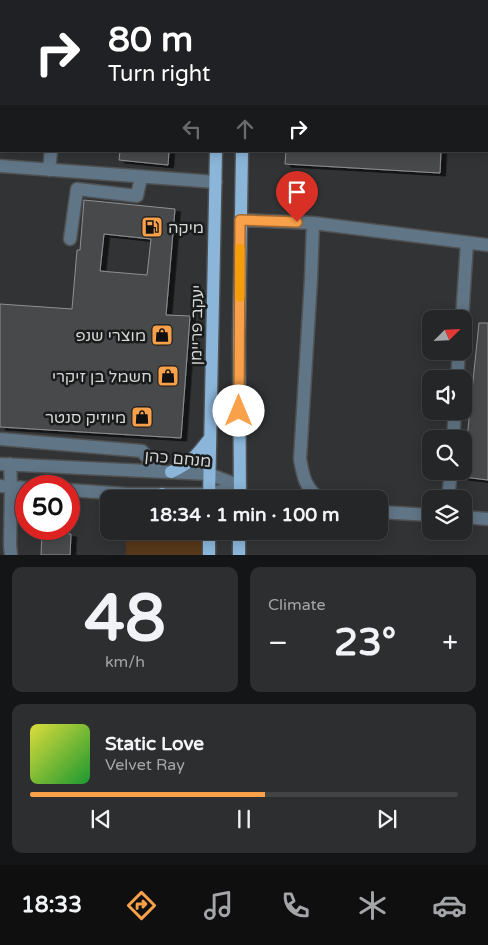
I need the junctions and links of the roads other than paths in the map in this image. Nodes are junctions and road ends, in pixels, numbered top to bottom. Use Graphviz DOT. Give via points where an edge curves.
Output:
graph roads {
  1 [pos="51,152"];
  2 [pos="216,152"];
  3 [pos="242,152"];
  4 [pos="0,166"];
  5 [pos="50,170"];
  6 [pos="141,177"];
  7 [pos="216,182"];
  8 [pos="240,220"];
  9 [pos="313,223"];
  10 [pos="70,239"];
  11 [pos="467,243"];
  12 [pos="488,245"];
  13 [pos="463,310"];
  14 [pos="210,438"];
  15 [pos="0,439"];
  16 [pos="5,464"];
  17 [pos="164,472"];
  18 [pos="209,474"];
  19 [pos="6,487"];
  20 [pos="209,490"];
  21 [pos="237,490"];
  22 [pos="240,490"];
  23 [pos="311,490"];
  24 [pos="80,491"];
  25 [pos="100,492"];
  26 [pos="388,513"];
  27 [pos="422,515"];
  28 [pos="472,518"];
  29 [pos="488,519"];
  30 [pos="203,540"];
  31 [pos="239,540"];
  32 [pos="209,552"];
  33 [pos="11,555"];
  34 [pos="239,555"];
  1 -- 5 [label="street"];
  2 -- 7 [label="main road, יעקב פריימן"];
  3 -- 8 [label="main road"];
  4 -- 5 [label="street"];
  5 -- 6 [label="street"];
  6 -- 7 [label="street"];
  6 -- 10 [label="street" via="137,196 78,189"];
  7 -- 14 [label="main road, יעקב פריימן"];
  8 -- 9 [label="street"];
  8 -- 22 [label="main road"];
  9 -- 11 [label="street"];
  9 -- 23 [label="street" via="300,459 305,482"];
  11 -- 12 [label="street"];
  11 -- 13 [label="street"];
  14 -- 17 [label="main road" via="194,458 183,466"];
  14 -- 18 [label="main road, יעקב פריימן"];
  15 -- 17 [label="street" via="142,451"];
  16 -- 17 [label="street, מנחם כהן"];
  16 -- 19 [label="street"];
  17 -- 18 [label="street, מנחם כהן"];
  18 -- 20 [label="main road, יעקב פריימן"];
  18 -- 21 [label="street, מנחם כהן"];
  19 -- 33 [label="street"];
  24 -- 25 [label="street, מנחם כהן"];
  26 -- 27 [label="street"];
  28 -- 29 [label="street"];
  30 -- 32 [label="main road"];
  31 -- 34 [label="main road"];
}
